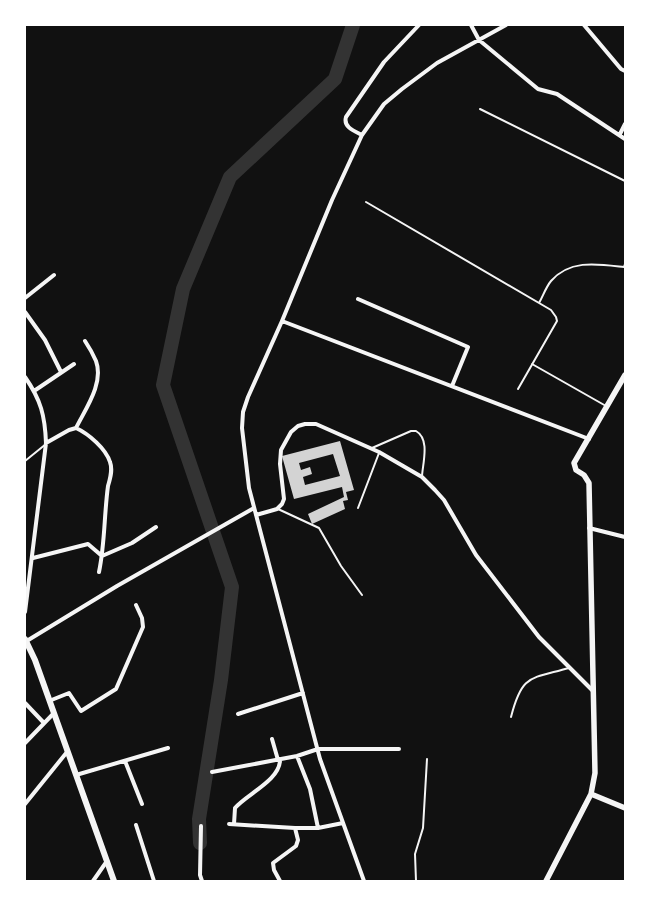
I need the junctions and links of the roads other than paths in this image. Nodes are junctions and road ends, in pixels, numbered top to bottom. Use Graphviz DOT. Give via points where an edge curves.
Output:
graph roads {
  1 [pos="419,25"];
  2 [pos="471,25"];
  3 [pos="506,25"];
  4 [pos="584,25"];
  5 [pos="479,40"];
  6 [pos="625,71"];
  7 [pos="480,109"];
  8 [pos="625,124"];
  9 [pos="620,134"];
  10 [pos="362,135"];
  11 [pos="625,139"];
  12 [pos="625,181"];
  13 [pos="366,202"];
  14 [pos="625,264"];
  15 [pos="54,274"];
  16 [pos="25,298"];
  17 [pos="358,299"];
  18 [pos="539,303"];
  19 [pos="25,312"];
  20 [pos="282,321"];
  21 [pos="85,341"];
  22 [pos="74,364"];
  23 [pos="532,364"];
  24 [pos="61,372"];
  25 [pos="625,375"];
  26 [pos="25,377"];
  27 [pos="452,386"];
  28 [pos="518,389"];
  29 [pos="34,391"];
  30 [pos="608,406"];
  31 [pos="76,428"];
  32 [pos="589,439"];
  33 [pos="46,443"];
  34 [pos="371,448"];
  35 [pos="379,452"];
  36 [pos="25,461"];
  37 [pos="422,477"];
  38 [pos="254,508"];
  39 [pos="358,508"];
  40 [pos="277,509"];
  41 [pos="256,515"];
  42 [pos="156,527"];
  43 [pos="589,528"];
  44 [pos="625,537"];
  45 [pos="102,556"];
  46 [pos="33,558"];
  47 [pos="99,572"];
  48 [pos="362,595"];
  49 [pos="136,605"];
  50 [pos="25,610"];
  51 [pos="26,641"];
  52 [pos="25,652"];
  53 [pos="32,656"];
  54 [pos="569,668"];
  55 [pos="594,692"];
  56 [pos="303,693"];
  57 [pos="49,701"];
  58 [pos="25,703"];
  59 [pos="54,713"];
  60 [pos="238,714"];
  61 [pos="511,717"];
  62 [pos="44,723"];
  63 [pos="272,739"];
  64 [pos="25,744"];
  65 [pos="168,748"];
  66 [pos="318,749"];
  67 [pos="399,749"];
  68 [pos="68,752"];
  69 [pos="297,756"];
  70 [pos="427,758"];
  71 [pos="279,760"];
  72 [pos="125,761"];
  73 [pos="212,772"];
  74 [pos="76,775"];
  75 [pos="591,794"];
  76 [pos="25,804"];
  77 [pos="142,804"];
  78 [pos="625,808"];
  79 [pos="343,823"];
  80 [pos="229,824"];
  81 [pos="234,824"];
  82 [pos="136,825"];
  83 [pos="201,826"];
  84 [pos="295,828"];
  85 [pos="318,828"];
  86 [pos="107,861"];
  87 [pos="93,881"];
  88 [pos="114,881"];
  89 [pos="154,881"];
  90 [pos="202,881"];
  91 [pos="280,881"];
  92 [pos="364,881"];
  93 [pos="416,881"];
  94 [pos="546,881"];
  1 -- 10 [label="street" via="384,62 346,117 348,127"];
  2 -- 5 [label="street"];
  3 -- 5 [label="street"];
  4 -- 6 [label="street"];
  5 -- 9 [label="street" via="538,89 557,94"];
  5 -- 10 [label="street" via="437,63 402,89 384,104"];
  7 -- 12 [label="lane"];
  8 -- 9 [label="street"];
  9 -- 11 [label="street"];
  10 -- 20 [label="street"];
  13 -- 18 [label="lane"];
  14 -- 18 [label="lane" via="624,267 587,264 564,270 550,282"];
  15 -- 16 [label="street"];
  17 -- 27 [label="street" via="468,346"];
  18 -- 23 [label="lane" via="551,310 557,321"];
  19 -- 24 [label="street" via="45,340"];
  20 -- 27 [label="street"];
  20 -- 38 [label="street" via="243,412 243,445"];
  21 -- 31 [label="street" via="96,362 98,378"];
  22 -- 24 [label="street"];
  23 -- 28 [label="lane"];
  23 -- 30 [label="lane"];
  24 -- 29 [label="street"];
  25 -- 30 [label="street"];
  26 -- 29 [label="street"];
  27 -- 32 [label="street"];
  29 -- 33 [label="street" via="45,419"];
  30 -- 32 [label="street"];
  31 -- 33 [label="street"];
  31 -- 45 [label="street" via="90,437 111,463"];
  32 -- 43 [label="street" via="574,467 589,483"];
  33 -- 36 [label="lane"];
  33 -- 46 [label="street"];
  34 -- 35 [label="street"];
  34 -- 37 [label="lane" via="410,431 416,431 423,437 424,443"];
  34 -- 40 [label="street" via="316,424 298,426 291,432 281,450 284,499"];
  35 -- 37 [label="street"];
  35 -- 39 [label="lane"];
  37 -- 54 [label="street" via="444,500 490,574 539,637"];
  38 -- 41 [label="street"];
  38 -- 51 [label="street"];
  40 -- 41 [label="street"];
  40 -- 48 [label="lane" via="319,528 341,566"];
  41 -- 56 [label="street"];
  42 -- 45 [label="street" via="132,543"];
  43 -- 44 [label="street"];
  43 -- 55 [label="street"];
  45 -- 46 [label="street" via="88,544"];
  45 -- 47 [label="street"];
  46 -- 50 [label="street"];
  49 -- 57 [label="street" via="143,627 116,689 81,711 69,693"];
  51 -- 53 [label="main road"];
  52 -- 53 [label="main road"];
  53 -- 57 [label="main road"];
  54 -- 55 [label="street"];
  54 -- 61 [label="lane" via="523,684 516,696"];
  55 -- 75 [label="street" via="595,773"];
  56 -- 60 [label="street"];
  56 -- 66 [label="street"];
  57 -- 59 [label="main road"];
  58 -- 62 [label="street"];
  59 -- 62 [label="street"];
  59 -- 68 [label="main road"];
  62 -- 64 [label="street"];
  63 -- 71 [label="street"];
  65 -- 72 [label="street"];
  66 -- 67 [label="street"];
  66 -- 69 [label="street"];
  66 -- 79 [label="street"];
  68 -- 74 [label="main road"];
  68 -- 76 [label="street"];
  69 -- 71 [label="street"];
  69 -- 85 [label="street" via="310,789"];
  70 -- 93 [label="lane" via="423,828 415,854"];
  71 -- 73 [label="street"];
  71 -- 81 [label="street" via="280,766 274,775 235,808"];
  72 -- 74 [label="street"];
  72 -- 77 [label="street"];
  74 -- 86 [label="main road"];
  75 -- 78 [label="street"];
  75 -- 94 [label="street"];
  79 -- 85 [label="street"];
  79 -- 92 [label="street"];
  80 -- 81 [label="street"];
  81 -- 84 [label="street"];
  82 -- 89 [label="street"];
  83 -- 90 [label="street"];
  84 -- 85 [label="street"];
  84 -- 91 [label="street" via="298,840 296,846 273,863"];
  86 -- 87 [label="street"];
  86 -- 88 [label="main road"];
}
